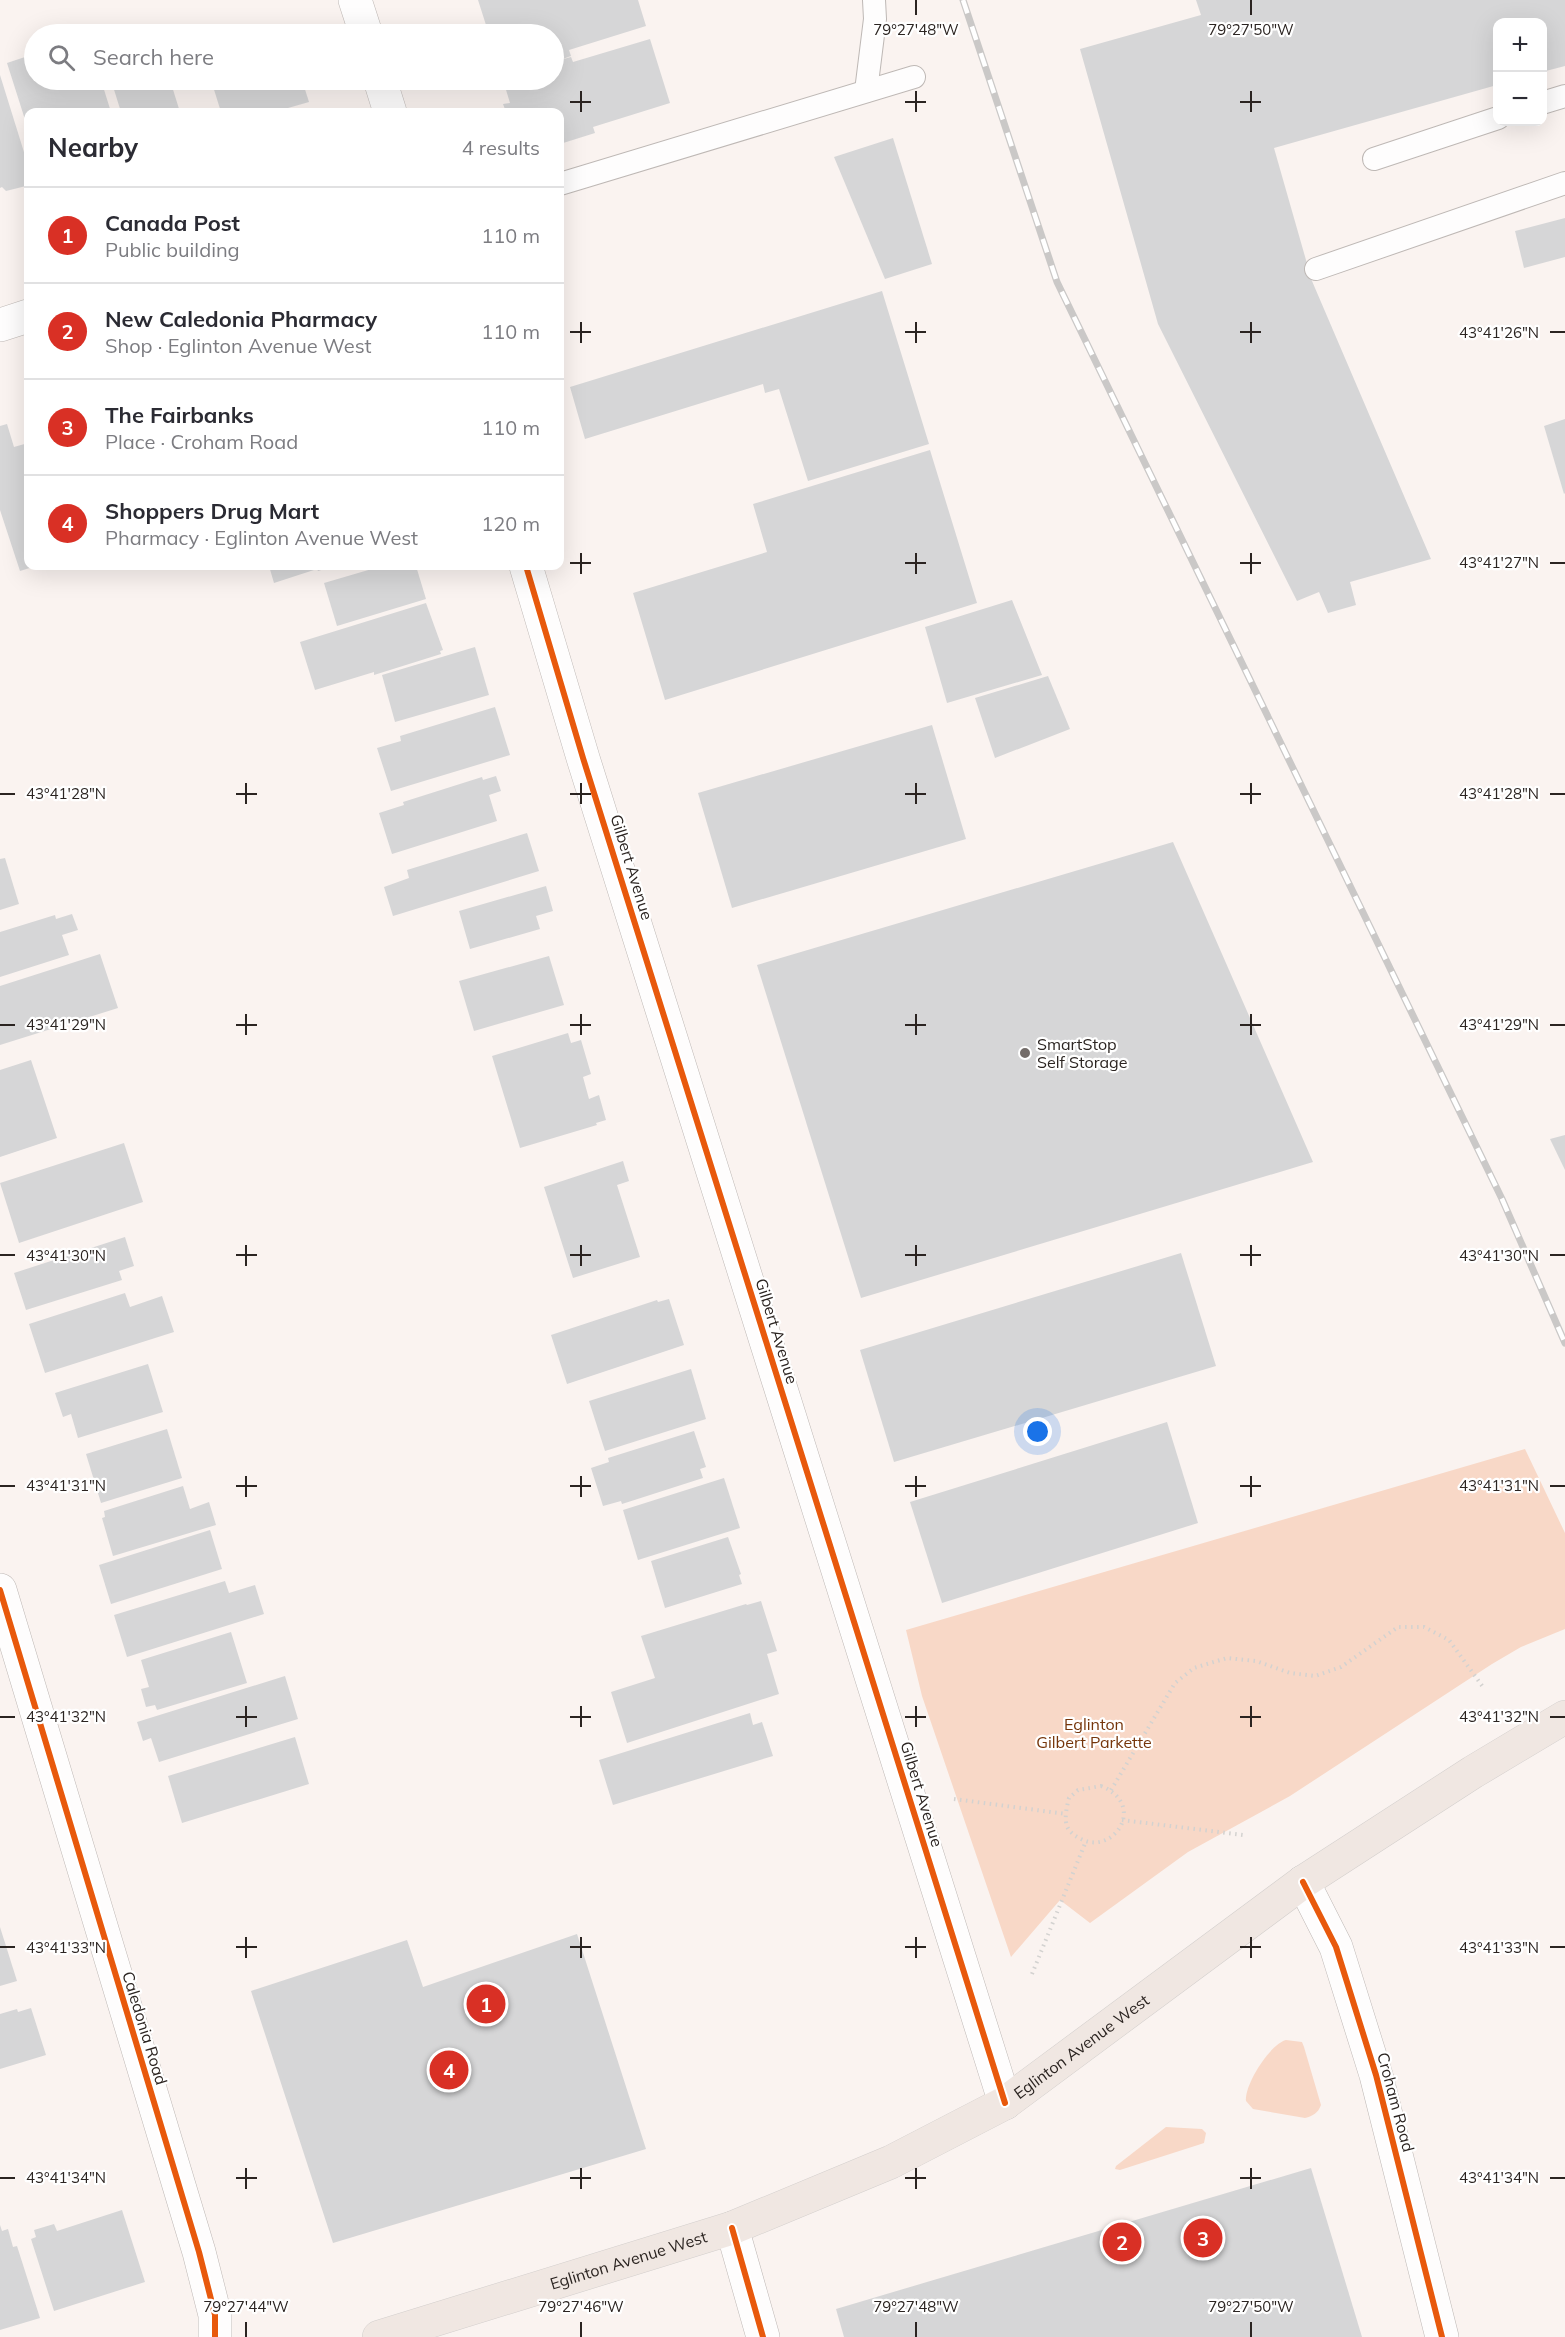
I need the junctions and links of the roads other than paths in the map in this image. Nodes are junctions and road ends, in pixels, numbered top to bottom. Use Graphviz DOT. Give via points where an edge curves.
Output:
graph roads {
  1 [pos="355,0"];
  2 [pos="874,0"];
  3 [pos="363,24"];
  4 [pos="914,77"];
  5 [pos="383,90"];
  6 [pos="866,91"];
  7 [pos="1565,96"];
  8 [pos="1547,101"];
  9 [pos="389,108"];
  10 [pos="1493,119"];
  11 [pos="1374,159"];
  12 [pos="564,183"];
  13 [pos="1565,183"];
  14 [pos="1316,269"];
  15 [pos="24,317"];
  16 [pos="0,325"];
  17 [pos="527,570"];
  18 [pos="0,1590"];
  19 [pos="1560,1719"];
  20 [pos="1303,1882"];
  21 [pos="1005,2103"];
  22 [pos="732,2228"];
  23 [pos="215,2337"];
  24 [pos="379,2337"];
  25 [pos="763,2337"];
  26 [pos="1442,2337"];
  1 -- 3 [label="street"];
  2 -- 6 [label="lane"];
  4 -- 6 [label="lane"];
  5 -- 9 [label="street"];
  6 -- 12 [label="lane"];
  7 -- 8 [label="lane"];
  10 -- 11 [label="lane"];
  13 -- 14 [label="lane"];
  15 -- 16 [label="street"];
  17 -- 21 [label="street, Gilbert Avenue"];
  18 -- 23 [label="street, Caledonia Road" via="199,2252 215,2316"];
  19 -- 20 [label="main road, Eglinton Avenue West"];
  20 -- 21 [label="main road, Eglinton Avenue West"];
  20 -- 26 [label="street, Croham Road" via="1336,1947 1376,2075"];
  21 -- 22 [label="main road, Eglinton Avenue West" via="891,2162"];
  22 -- 24 [label="main road, Eglinton Avenue West"];
  22 -- 25 [label="street"];
}
